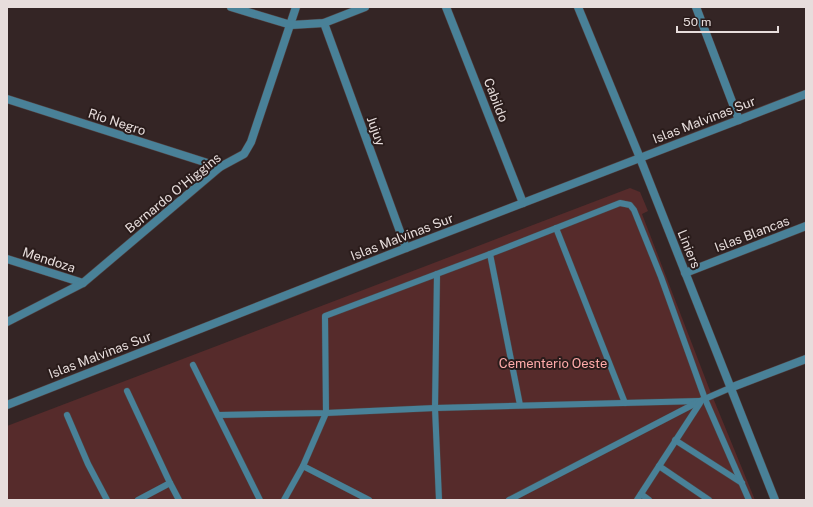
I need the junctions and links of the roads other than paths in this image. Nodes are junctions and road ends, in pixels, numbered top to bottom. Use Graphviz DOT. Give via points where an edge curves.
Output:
graph roads {
  1 [pos="232,7"];
  2 [pos="296,7"];
  3 [pos="365,7"];
  4 [pos="446,7"];
  5 [pos="578,7"];
  6 [pos="696,7"];
  7 [pos="324,23"];
  8 [pos="291,25"];
  9 [pos="806,94"];
  10 [pos="7,99"];
  11 [pos="739,120"];
  12 [pos="640,158"];
  13 [pos="220,167"];
  14 [pos="523,202"];
  15 [pos="806,226"];
  16 [pos="556,228"];
  17 [pos="406,248"];
  18 [pos="490,254"];
  19 [pos="7,259"];
  20 [pos="685,273"];
  21 [pos="436,274"];
  22 [pos="83,283"];
  23 [pos="7,322"];
  24 [pos="806,359"];
  25 [pos="194,365"];
  26 [pos="730,388"];
  27 [pos="127,391"];
  28 [pos="703,400"];
  29 [pos="625,403"];
  30 [pos="7,404"];
  31 [pos="520,406"];
  32 [pos="435,408"];
  33 [pos="326,413"];
  34 [pos="67,415"];
  35 [pos="218,416"];
  36 [pos="675,440"];
  37 [pos="303,466"];
  38 [pos="659,466"];
  39 [pos="170,483"];
  40 [pos="742,483"];
  41 [pos="639,497"];
  42 [pos="107,500"];
  43 [pos="138,500"];
  44 [pos="179,500"];
  45 [pos="260,500"];
  46 [pos="284,500"];
  47 [pos="369,500"];
  48 [pos="439,500"];
  49 [pos="510,500"];
  50 [pos="650,500"];
  51 [pos="709,500"];
  52 [pos="749,500"];
  53 [pos="775,500"];
  1 -- 8 [label="street"];
  2 -- 8 [label="street, Bernardo O'Higgins"];
  3 -- 7 [label="street"];
  4 -- 14 [label="street, Cabildo"];
  5 -- 12 [label="street, Liniers"];
  6 -- 11 [label="street"];
  7 -- 8 [label="street"];
  7 -- 17 [label="street, Jujuy"];
  8 -- 13 [label="street, Bernardo O'Higgins" via="251,142 244,154"];
  9 -- 11 [label="street, Islas Malvinas Sur"];
  10 -- 13 [label="street, Río Negro"];
  11 -- 12 [label="street, Islas Malvinas Sur"];
  12 -- 14 [label="street, Islas Malvinas Sur"];
  12 -- 20 [label="street, Liniers"];
  13 -- 22 [label="street, Bernardo O'Higgins"];
  14 -- 17 [label="street, Islas Malvinas Sur"];
  15 -- 20 [label="street, Islas Blancas"];
  16 -- 18 [label="lane"];
  16 -- 28 [label="lane" via="620,203 630,205 660,276"];
  16 -- 29 [label="lane"];
  17 -- 30 [label="street, Islas Malvinas Sur"];
  18 -- 21 [label="lane"];
  18 -- 31 [label="lane"];
  19 -- 22 [label="street, Mendoza"];
  20 -- 26 [label="street, Liniers"];
  21 -- 32 [label="lane"];
  21 -- 33 [label="lane" via="325,316"];
  22 -- 23 [label="street, Bernardo O'Higgins"];
  24 -- 26 [label="street"];
  25 -- 35 [label="lane"];
  26 -- 28 [label="lane"];
  26 -- 53 [label="street, Liniers"];
  27 -- 39 [label="lane"];
  28 -- 29 [label="lane"];
  28 -- 36 [label="lane"];
  28 -- 40 [label="lane"];
  28 -- 49 [label="lane"];
  29 -- 31 [label="lane"];
  31 -- 32 [label="lane"];
  32 -- 33 [label="lane"];
  32 -- 48 [label="lane"];
  33 -- 35 [label="lane"];
  33 -- 37 [label="lane"];
  34 -- 42 [label="lane"];
  35 -- 45 [label="lane"];
  36 -- 38 [label="lane"];
  36 -- 40 [label="lane"];
  37 -- 46 [label="lane"];
  37 -- 47 [label="lane"];
  38 -- 41 [label="lane"];
  38 -- 51 [label="lane"];
  39 -- 43 [label="lane"];
  39 -- 44 [label="lane"];
  40 -- 52 [label="lane"];
  41 -- 50 [label="lane"];
}
